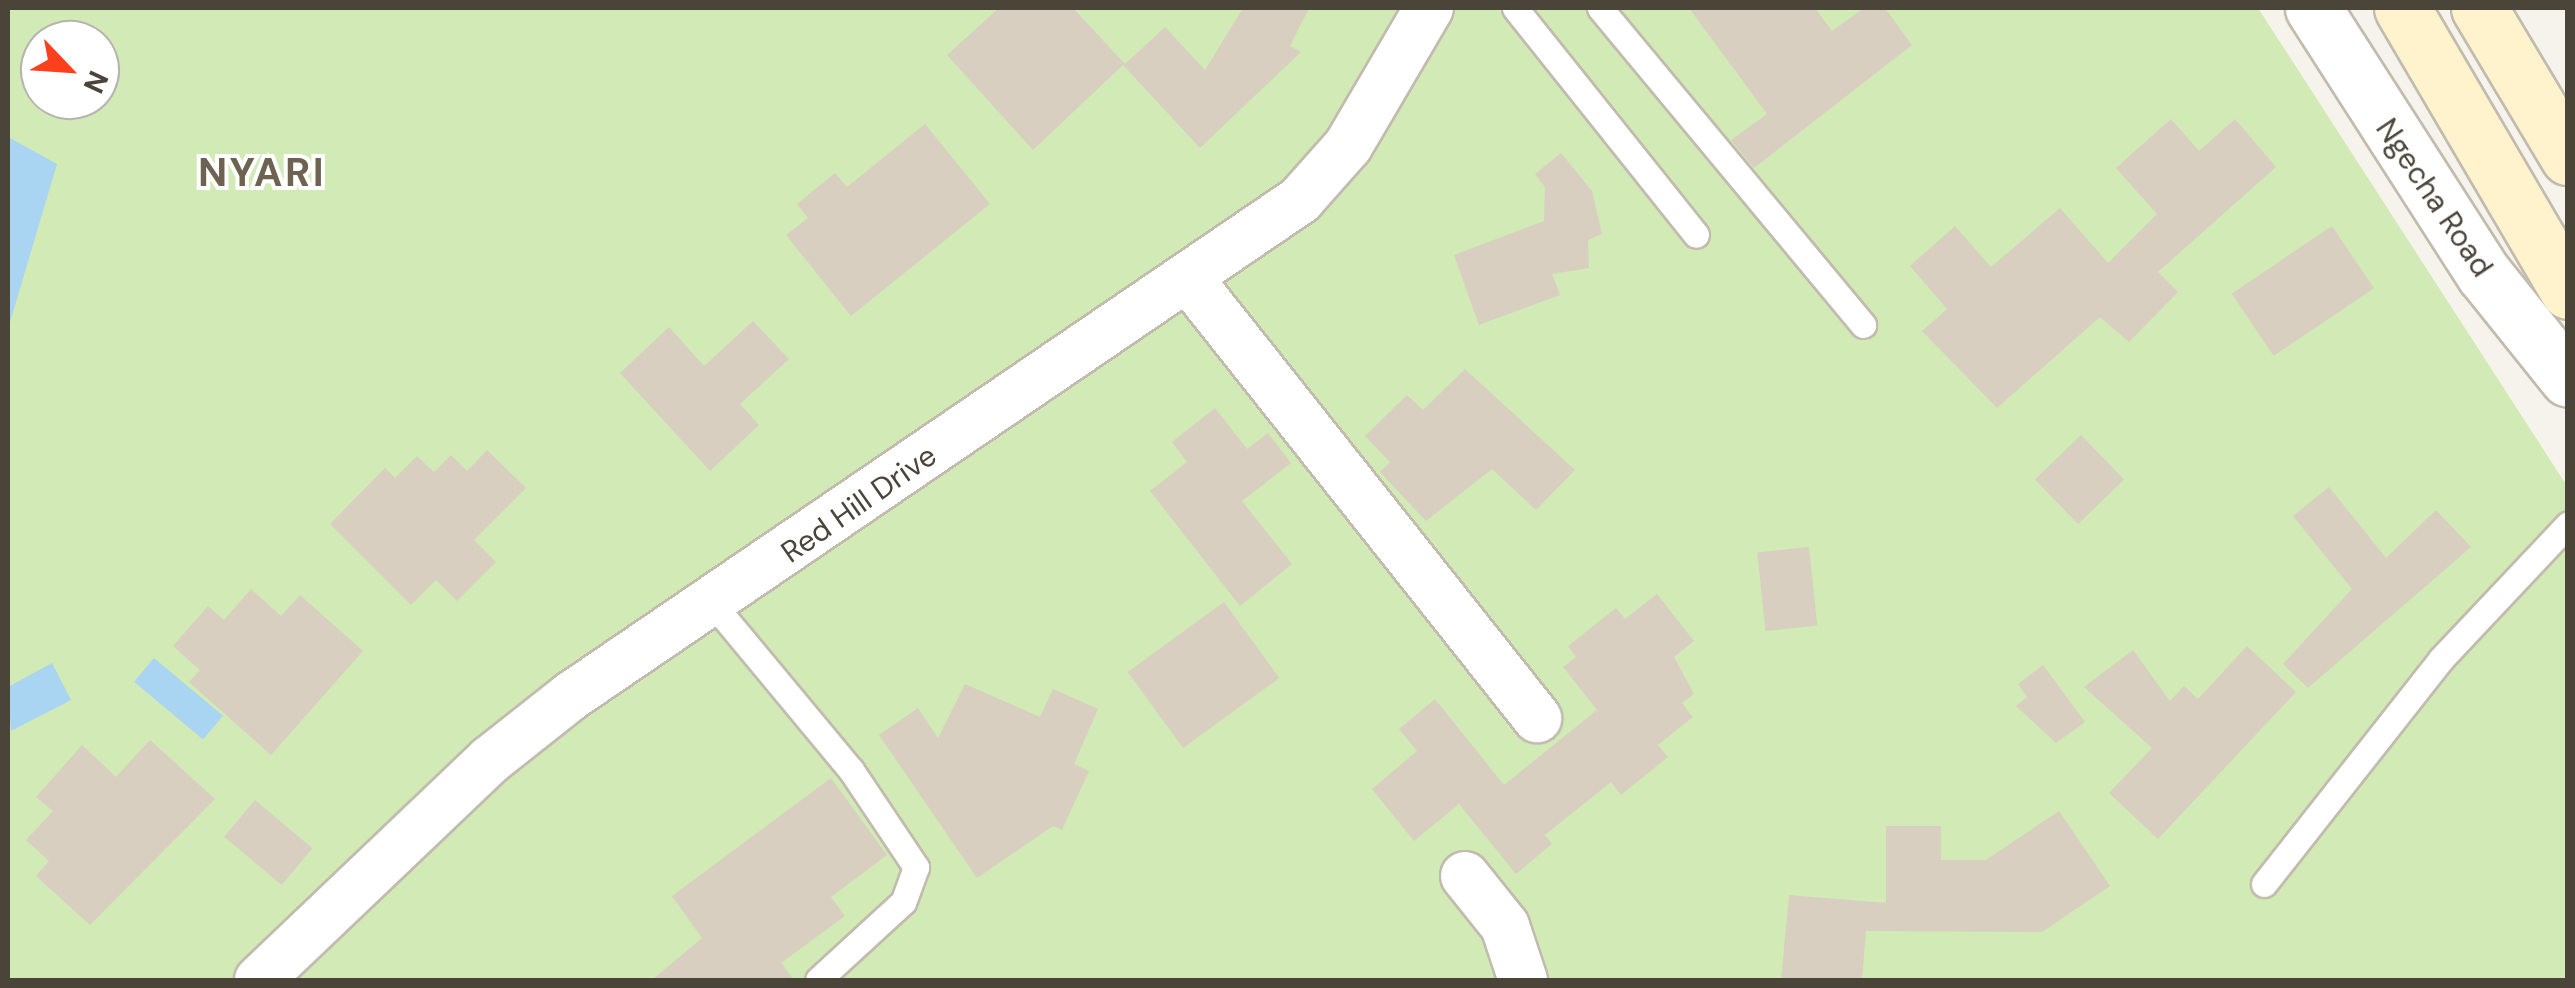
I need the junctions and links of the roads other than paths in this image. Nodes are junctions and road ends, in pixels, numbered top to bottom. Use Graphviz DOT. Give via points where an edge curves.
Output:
graph roads {
  1 [pos="1429,8"];
  2 [pos="1515,8"];
  3 [pos="1600,8"];
  4 [pos="2314,8"];
  5 [pos="2402,8"];
  6 [pos="2478,8"];
  7 [pos="2568,157"];
  8 [pos="1696,235"];
  9 [pos="1188,278"];
  10 [pos="2568,291"];
  11 [pos="1862,325"];
  12 [pos="2568,379"];
  13 [pos="2568,524"];
  14 [pos="713,604"];
  15 [pos="1537,718"];
  16 [pos="1465,876"];
  17 [pos="2264,884"];
  18 [pos="259,980"];
  19 [pos="818,980"];
  20 [pos="1523,980"];
  1 -- 9 [label="street, Red Hill Drive" via="1348,146 1312,186"];
  2 -- 8 [label="lane"];
  3 -- 11 [label="lane"];
  4 -- 12 [label="street, Ngecha Road" via="2484,274"];
  5 -- 10 [label="main road"];
  6 -- 7 [label="main road"];
  9 -- 14 [label="street, Red Hill Drive"];
  9 -- 15 [label="street"];
  13 -- 17 [label="lane" via="2441,659"];
  14 -- 18 [label="street, Red Hill Drive" via="490,760"];
  14 -- 19 [label="lane" via="850,770 916,867 903,902"];
  16 -- 20 [label="street" via="1505,926"];
}
